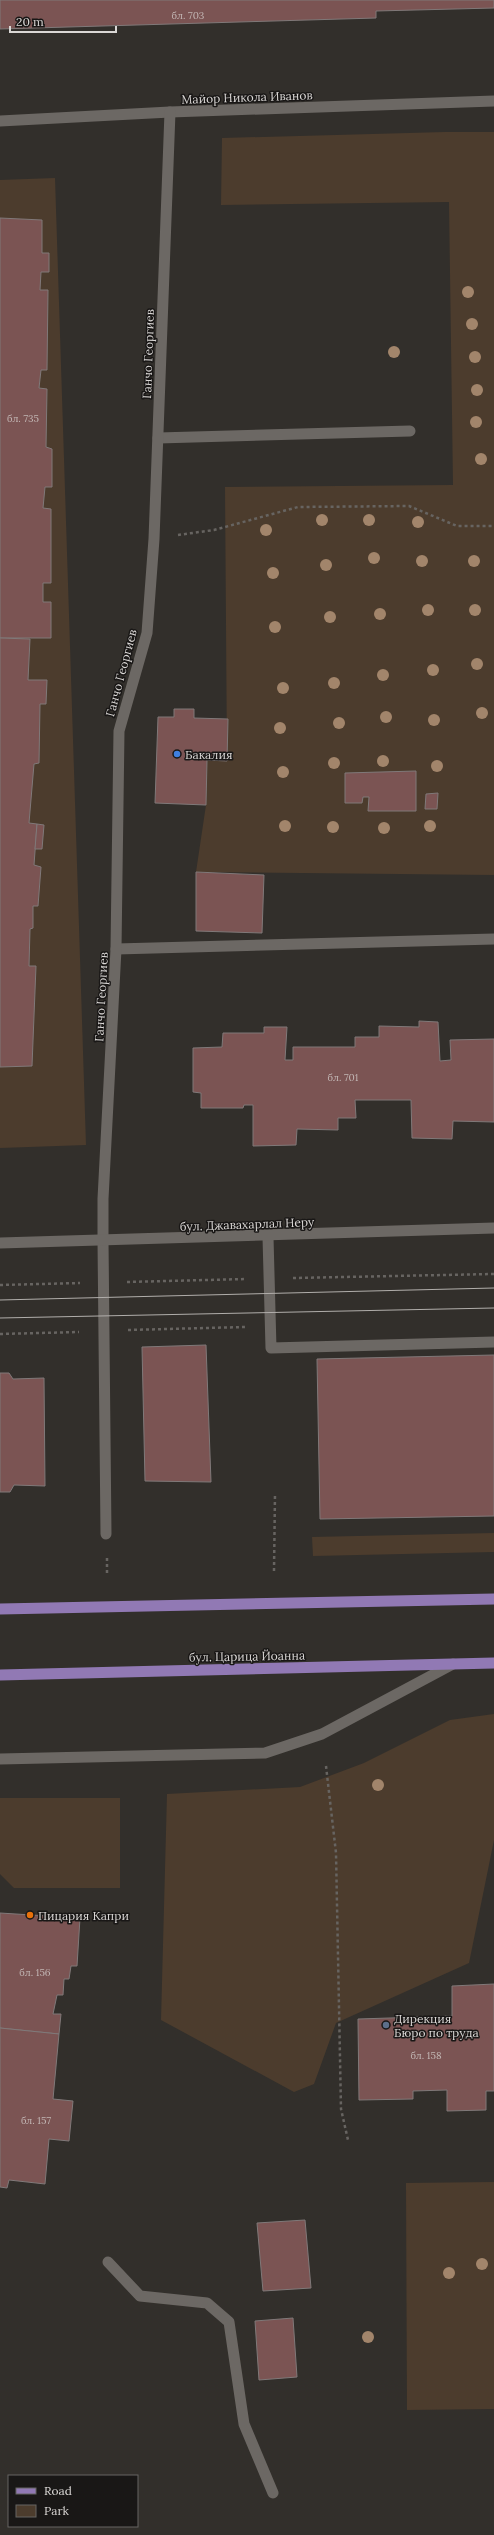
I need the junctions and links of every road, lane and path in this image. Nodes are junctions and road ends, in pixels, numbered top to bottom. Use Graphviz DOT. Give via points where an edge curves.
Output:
graph roads {
  1 [pos="494,101"];
  2 [pos="170,112"];
  3 [pos="0,121"];
  4 [pos="410,431"];
  5 [pos="158,438"];
  6 [pos="494,526"];
  7 [pos="154,539"];
  8 [pos="494,939"];
  9 [pos="116,949"];
  10 [pos="494,1228"];
  11 [pos="268,1236"];
  12 [pos="103,1240"];
  13 [pos="0,1244"];
  14 [pos="271,1326"];
  15 [pos="104,1331"];
  16 [pos="0,1334"];
  17 [pos="494,1342"];
  18 [pos="275,1494"];
  19 [pos="106,1534"];
  20 [pos="274,1571"];
  21 [pos="494,1599"];
  22 [pos="0,1609"];
  23 [pos="494,1663"];
  24 [pos="453,1664"];
  25 [pos="0,1675"];
  26 [pos="0,1759"];
  27 [pos="326,1766"];
  28 [pos="348,2140"];
  29 [pos="108,2262"];
  30 [pos="273,2492"];
  1 -- 2 [label="street, Майор Никола Иванов"];
  2 -- 3 [label="street, Майор Никола Иванов"];
  2 -- 5 [label="street, Ганчо Георгиев"];
  4 -- 5 [label="street"];
  5 -- 7 [label="street, Ганчо Георгиев"];
  6 -- 7 [label="path" via="457,526 409,506 298,507 214,530"];
  7 -- 9 [label="street, Ганчо Георгиев" via="147,633 119,731"];
  8 -- 9 [label="street"];
  9 -- 12 [label="street, Ганчо Георгиев"];
  10 -- 11 [label="street, бул. Джавахарлал Неру"];
  11 -- 12 [label="street, бул. Джавахарлал Неру"];
  11 -- 14 [label="street"];
  12 -- 13 [label="street, бул. Джавахарлал Неру"];
  12 -- 15 [label="street, Ганчо Георгиев"];
  14 -- 15 [label="path"];
  14 -- 17 [label="street" via="271,1348"];
  15 -- 16 [label="path"];
  15 -- 19 [label="street, Ганчо Георгиев"];
  18 -- 20 [label="path"];
  21 -- 22 [label="main road"];
  23 -- 24 [label="main road, бул. Царица Йоанна"];
  24 -- 25 [label="main road, бул. Царица Йоанна"];
  24 -- 26 [label="street" via="322,1734 265,1753"];
  27 -- 28 [label="path" via="336,1853 340,2109"];
  29 -- 30 [label="street" via="140,2296 207,2304 229,2322 244,2424"];
}
